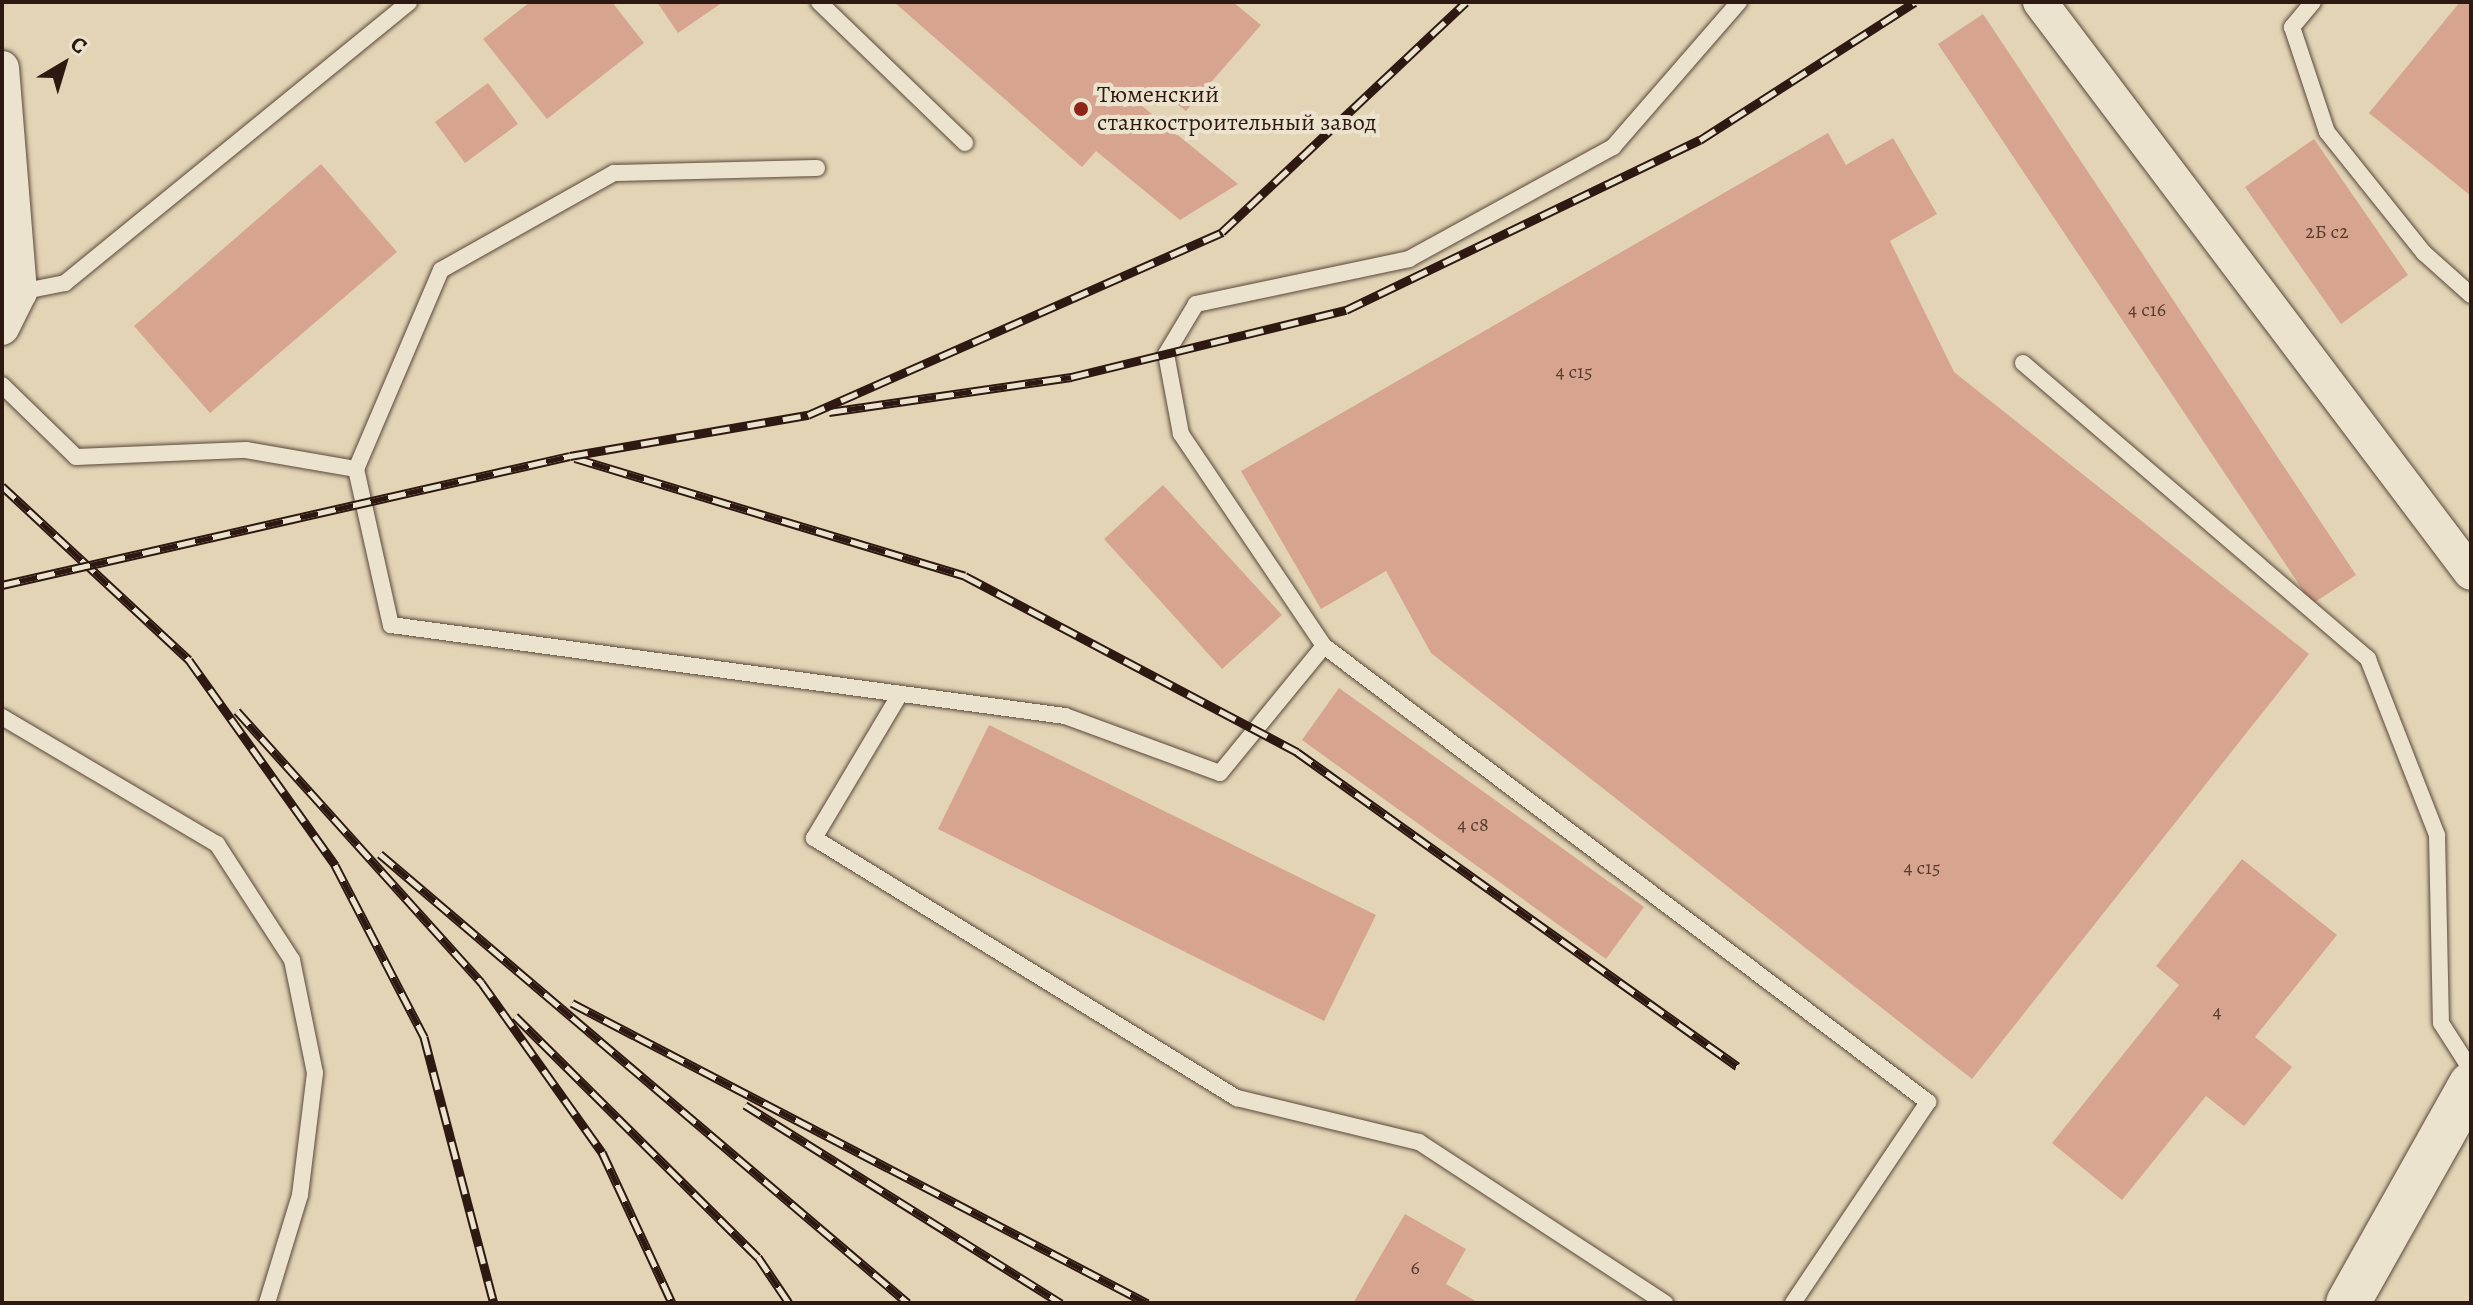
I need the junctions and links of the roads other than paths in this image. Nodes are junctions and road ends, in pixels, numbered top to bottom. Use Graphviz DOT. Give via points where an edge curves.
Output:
graph roads {
  1 [pos="409,2"];
  2 [pos="819,2"];
  3 [pos="1739,2"];
  4 [pos="2040,2"];
  5 [pos="2313,2"];
  6 [pos="2,68"];
  7 [pos="965,143"];
  8 [pos="817,168"];
  9 [pos="20,292"];
  10 [pos="2471,295"];
  11 [pos="2,328"];
  12 [pos="2023,363"];
  13 [pos="2,385"];
  14 [pos="356,469"];
  15 [pos="2471,573"];
  16 [pos="1324,646"];
  17 [pos="900,694"];
  18 [pos="2,717"];
  19 [pos="2471,1070"];
  20 [pos="2471,1084"];
  21 [pos="267,1303"];
  22 [pos="1665,1303"];
  23 [pos="1793,1303"];
  24 [pos="2348,1303"];
  1 -- 9 [label="lane" via="65,283"];
  2 -- 7 [label="lane"];
  3 -- 16 [label="lane" via="1613,147 1409,259 1196,304 1166,354 1181,434"];
  4 -- 15 [label="street"];
  5 -- 10 [label="lane" via="2292,27 2327,132 2424,253"];
  6 -- 9 [label="street"];
  8 -- 14 [label="lane" via="614,173 441,270"];
  9 -- 11 [label="street"];
  12 -- 19 [label="lane" via="2368,659 2437,835 2441,1023"];
  13 -- 14 [label="lane" via="76,457 246,450"];
  14 -- 17 [label="lane" via="391,625"];
  16 -- 17 [label="lane" via="1220,773 1065,716"];
  16 -- 23 [label="lane" via="1928,1102"];
  17 -- 22 [label="lane" via="814,838 1237,1098 1419,1142"];
  18 -- 21 [label="lane" via="217,844 292,960 315,1073 300,1195"];
  20 -- 24 [label="street"];
}
